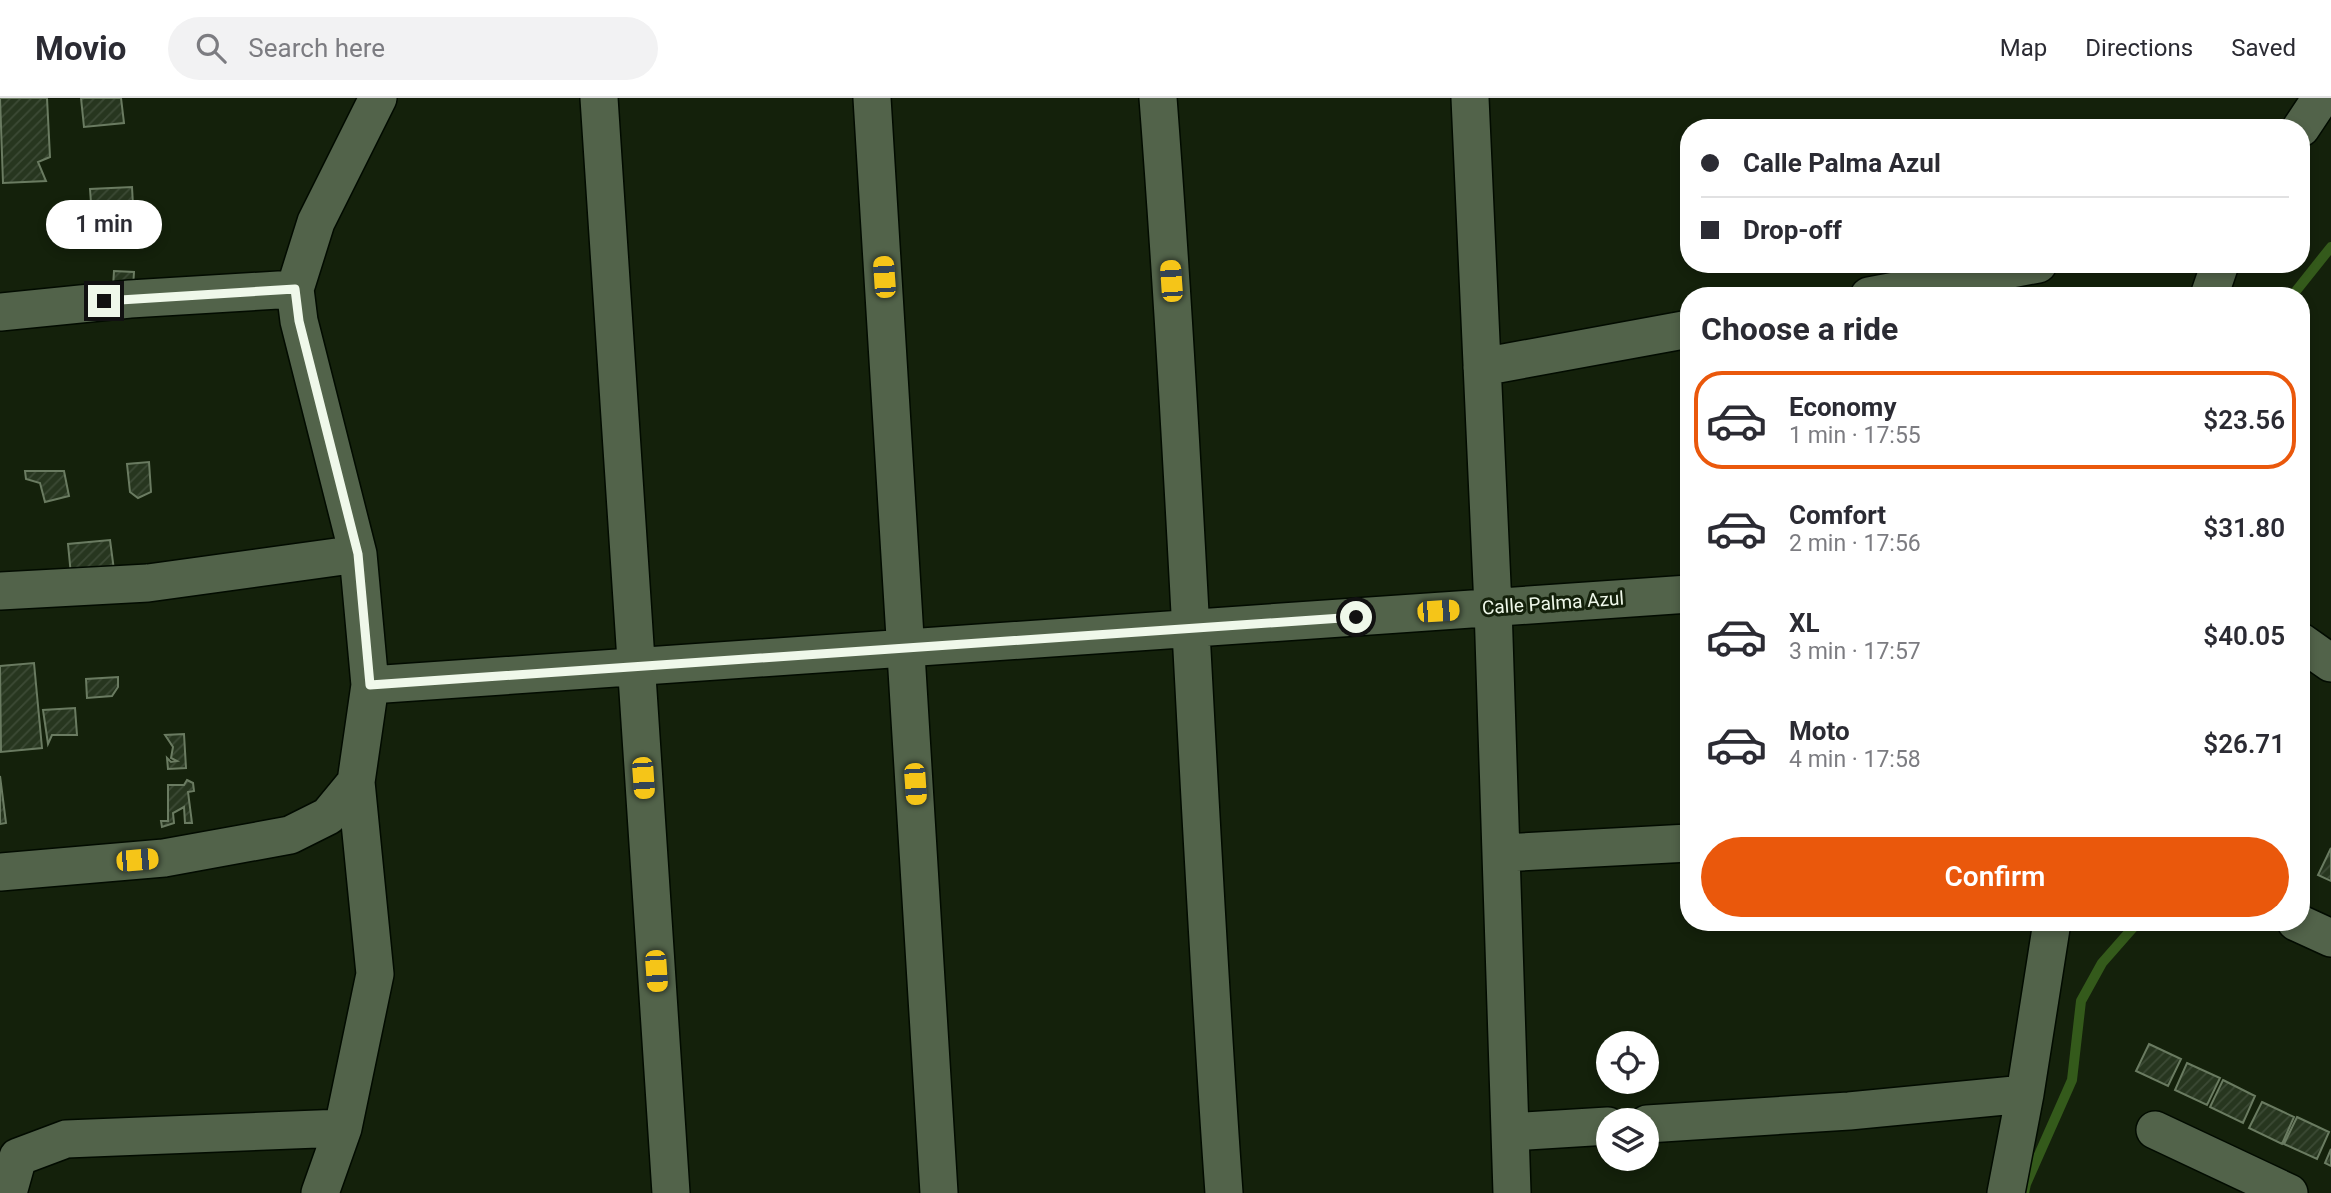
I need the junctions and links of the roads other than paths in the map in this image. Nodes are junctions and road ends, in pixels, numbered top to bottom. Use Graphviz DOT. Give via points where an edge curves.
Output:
graph roads {
  1 [pos="378,98"];
  2 [pos="599,98"];
  3 [pos="872,98"];
  4 [pos="1158,98"];
  5 [pos="1470,98"];
  6 [pos="2321,98"];
  7 [pos="2307,119"];
  8 [pos="1990,273"];
  9 [pos="1917,287"];
  10 [pos="295,289"];
  11 [pos="0,312"];
  12 [pos="1680,331"];
  13 [pos="1482,367"];
  14 [pos="358,554"];
  15 [pos="0,591"];
  16 [pos="1680,595"];
  17 [pos="1493,607"];
  18 [pos="1192,629"];
  19 [pos="907,648"];
  20 [pos="2310,648"];
  21 [pos="2331,663"];
  22 [pos="636,667"];
  23 [pos="370,685"];
  24 [pos="356,782"];
  25 [pos="1680,843"];
  26 [pos="1502,853"];
  27 [pos="0,872"];
  28 [pos="2310,928"];
  29 [pos="2051,931"];
  30 [pos="2331,938"];
  31 [pos="2025,1094"];
  32 [pos="1659,1123"];
  33 [pos="1596,1127"];
  34 [pos="343,1128"];
  35 [pos="2155,1130"];
  36 [pos="1510,1132"];
  37 [pos="8,1193"];
  38 [pos="320,1193"];
  39 [pos="671,1193"];
  40 [pos="939,1193"];
  41 [pos="1224,1193"];
  42 [pos="1512,1193"];
  43 [pos="2006,1193"];
  44 [pos="2289,1193"];
  1 -- 10 [label="street" via="316,222"];
  2 -- 22 [label="street"];
  3 -- 19 [label="street"];
  4 -- 18 [label="street"];
  5 -- 13 [label="street"];
  6 -- 7 [label="street"];
  8 -- 9 [label="street"];
  10 -- 11 [label="street"];
  10 -- 14 [label="street" via="299,321"];
  12 -- 13 [label="street"];
  13 -- 17 [label="street"];
  14 -- 15 [label="street" via="148,583"];
  14 -- 23 [label="street"];
  16 -- 17 [label="street, Calle Palma Azul"];
  17 -- 18 [label="street, Calle Palma Azul"];
  17 -- 26 [label="street"];
  18 -- 19 [label="street, Calle Palma Azul"];
  18 -- 41 [label="street"];
  19 -- 22 [label="street, Calle Palma Azul"];
  19 -- 40 [label="street"];
  20 -- 21 [label="street"];
  22 -- 23 [label="street, Calle Palma Azul"];
  22 -- 39 [label="street"];
  23 -- 24 [label="street"];
  24 -- 27 [label="street" via="328,816 290,835 164,858"];
  24 -- 34 [label="street" via="375,974"];
  25 -- 26 [label="street"];
  26 -- 36 [label="street"];
  28 -- 30 [label="street"];
  29 -- 31 [label="street"];
  31 -- 32 [label="street"];
  31 -- 43 [label="street"];
  33 -- 36 [label="street"];
  34 -- 37 [label="street" via="66,1139 18,1157"];
  34 -- 38 [label="street"];
  35 -- 44 [label="street"];
  36 -- 42 [label="street"];
}
